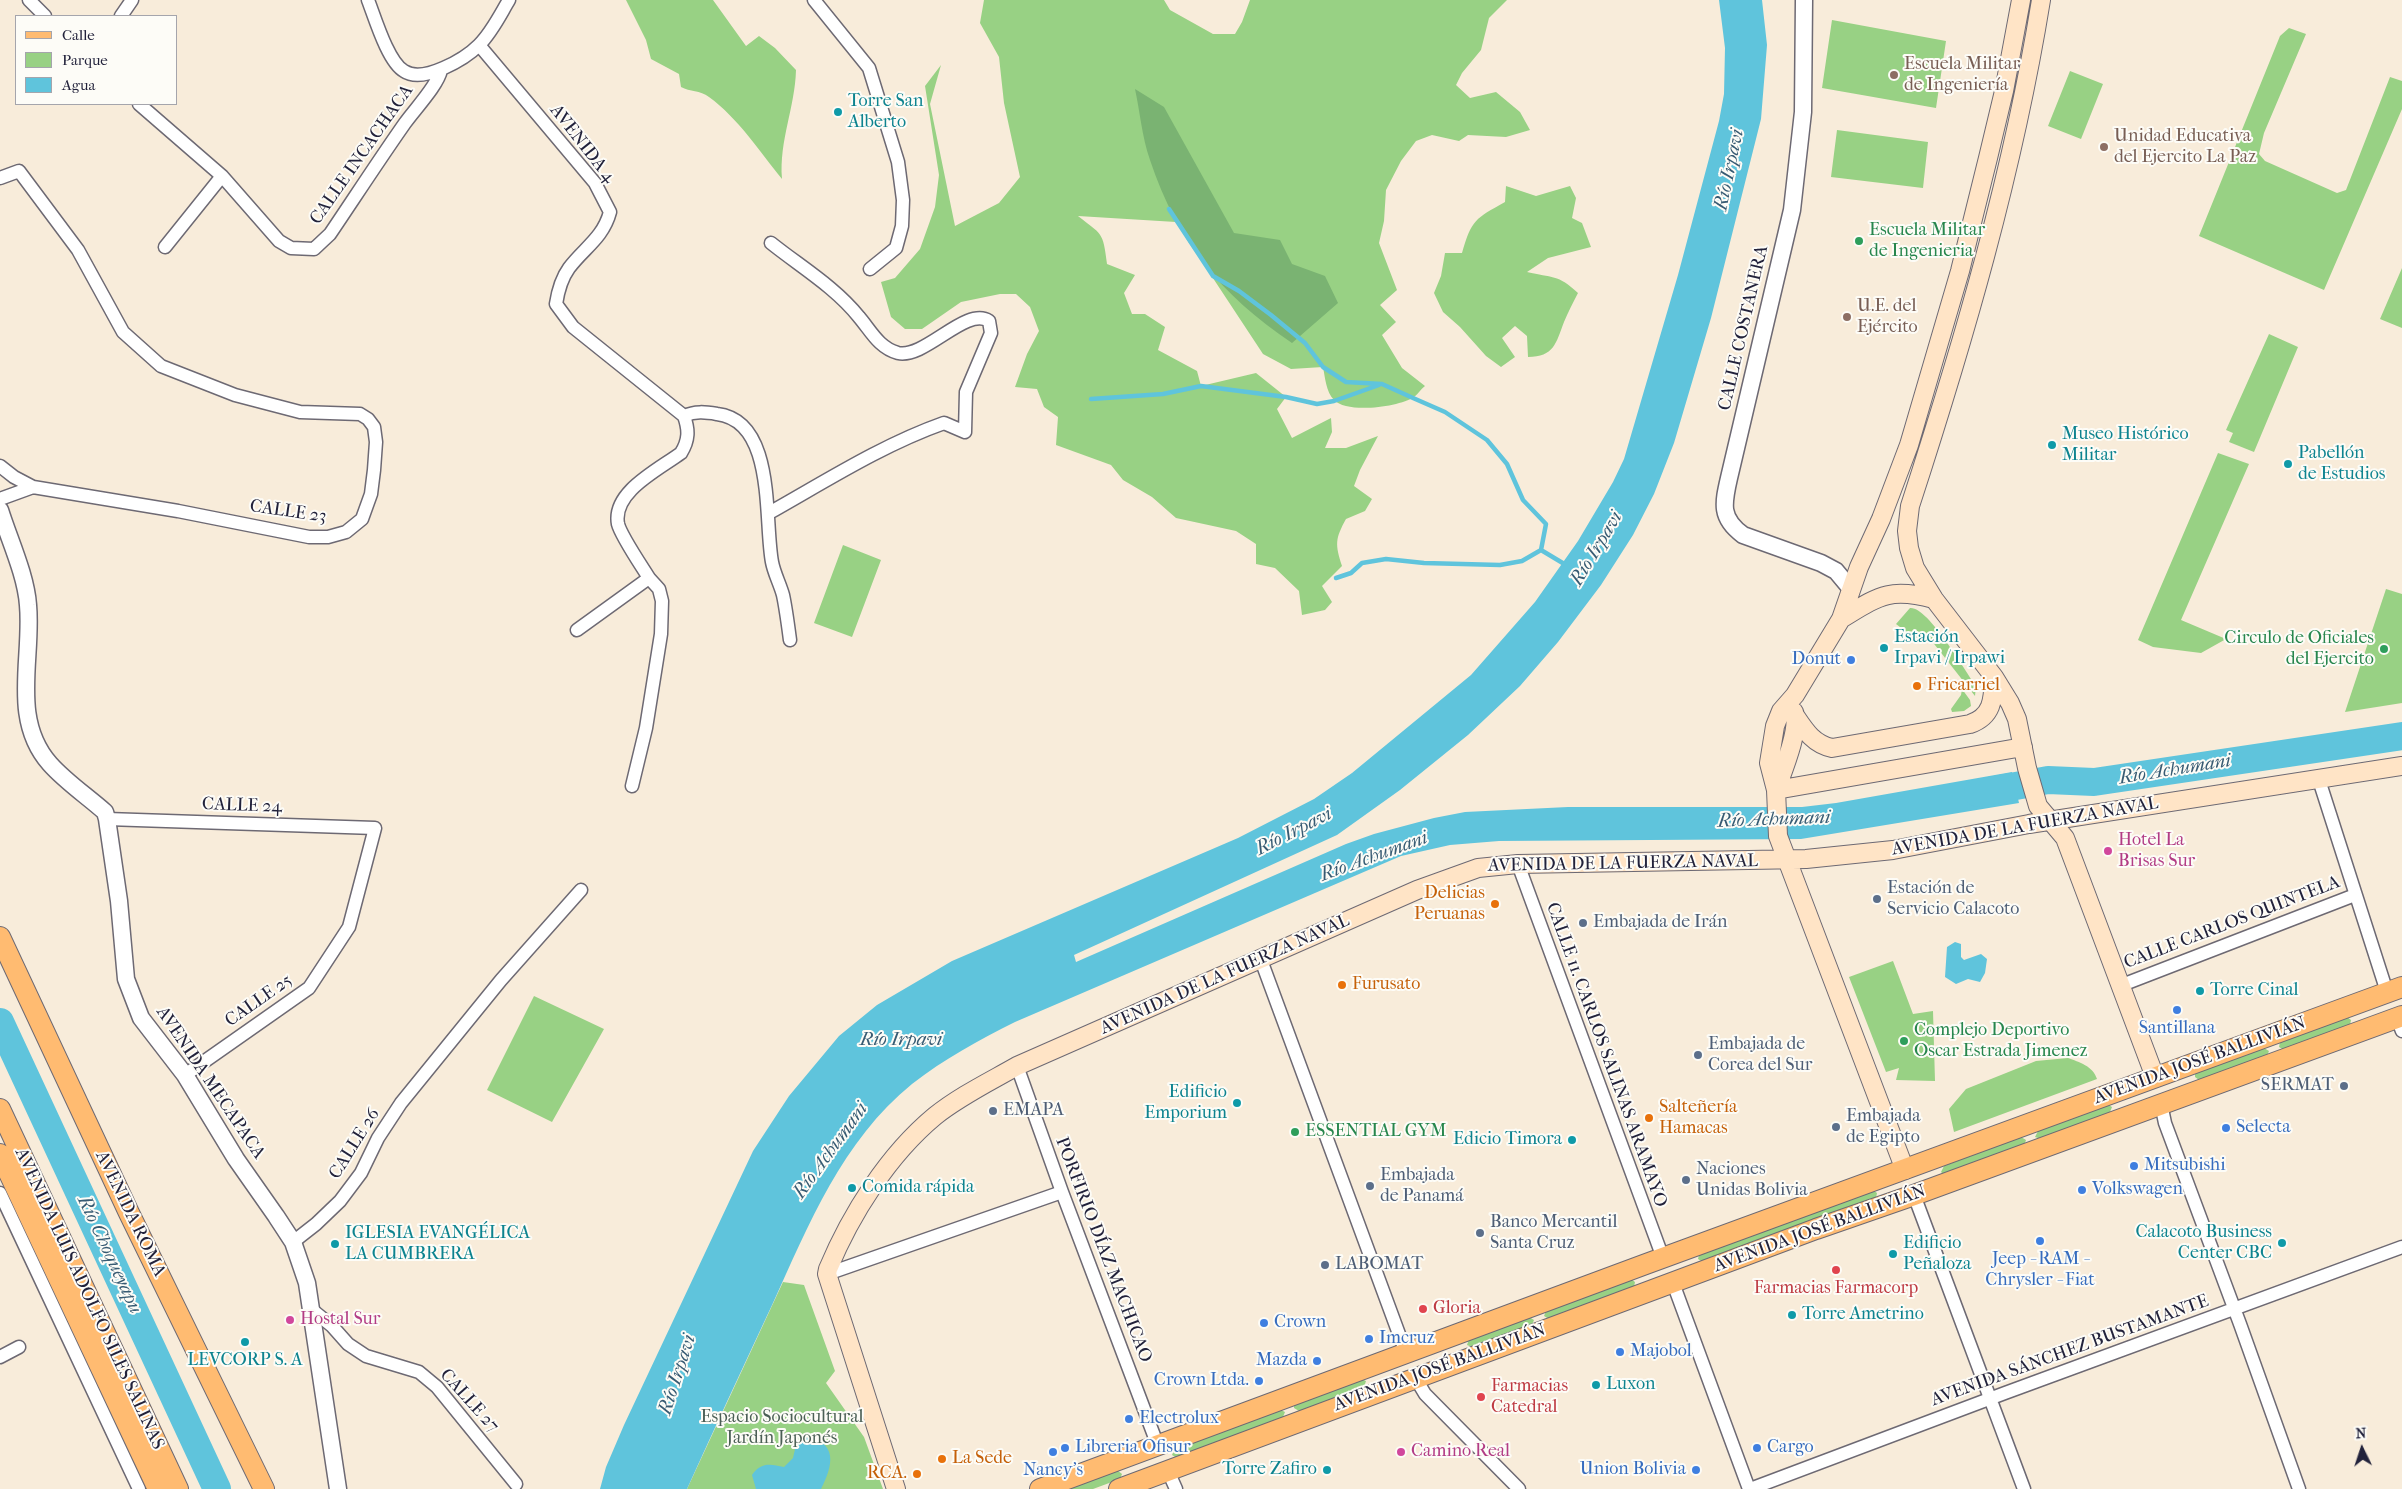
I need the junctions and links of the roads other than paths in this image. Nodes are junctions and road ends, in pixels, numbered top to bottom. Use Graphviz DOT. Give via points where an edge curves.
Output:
graph roads {
  1 [pos="29,0"];
  2 [pos="132,0"];
  3 [pos="368,0"];
  4 [pos="509,0"];
  5 [pos="814,0"];
  6 [pos="1804,0"];
  7 [pos="2041,0"];
  8 [pos="2019,8"];
  9 [pos="44,15"];
  10 [pos="122,15"];
  11 [pos="2038,19"];
  12 [pos="479,46"];
  13 [pos="441,70"];
  14 [pos="140,105"];
  15 [pos="1988,158"];
  16 [pos="2009,164"];
  17 [pos="222,176"];
  18 [pos="0,178"];
  19 [pos="1973,218"];
  20 [pos="1994,224"];
  21 [pos="771,243"];
  22 [pos="165,247"];
  23 [pos="870,269"];
  24 [pos="684,416"];
  25 [pos="0,466"];
  26 [pos="33,487"];
  27 [pos="0,500"];
  28 [pos="0,510"];
  29 [pos="770,513"];
  30 [pos="649,578"];
  31 [pos="1851,589"];
  32 [pos="1934,599"];
  33 [pos="1841,619"];
  34 [pos="577,630"];
  35 [pos="790,640"];
  36 [pos="1994,678"];
  37 [pos="1795,695"];
  38 [pos="1796,717"];
  39 [pos="2023,747"];
  40 [pos="2402,766"];
  41 [pos="2318,780"];
  42 [pos="632,786"];
  43 [pos="1776,795"];
  44 [pos="107,819"];
  45 [pos="2050,821"];
  46 [pos="374,828"];
  47 [pos="1778,840"];
  48 [pos="1786,861"];
  49 [pos="1762,862"];
  50 [pos="1518,864"];
  51 [pos="581,890"];
  52 [pos="2355,894"];
  53 [pos="0,937"];
  54 [pos="1261,960"];
  55 [pos="2122,985"];
  56 [pos="2395,990"];
  57 [pos="2400,1022"];
  58 [pos="1017,1066"];
  59 [pos="185,1075"];
  60 [pos="2155,1077"];
  61 [pos="2161,1104"];
  62 [pos="0,1109"];
  63 [pos="0,1154"];
  64 [pos="1905,1170"];
  65 [pos="1062,1192"];
  66 [pos="0,1193"];
  67 [pos="1914,1196"];
  68 [pos="293,1242"];
  69 [pos="2402,1246"];
  70 [pos="1663,1258"];
  71 [pos="827,1274"];
  72 [pos="1673,1283"];
  73 [pos="2235,1308"];
  74 [pos="311,1309"];
  75 [pos="19,1347"];
  76 [pos="1406,1353"];
  77 [pos="0,1357"];
  78 [pos="1416,1379"];
  79 [pos="1990,1398"];
  80 [pos="1158,1446"];
  81 [pos="1172,1480"];
  82 [pos="516,1484"];
  83 [pos="139,1489"];
  84 [pos="158,1489"];
  85 [pos="178,1489"];
  86 [pos="264,1489"];
  87 [pos="338,1489"];
  88 [pos="896,1489"];
  89 [pos="1040,1489"];
  90 [pos="1119,1489"];
  91 [pos="1519,1489"];
  92 [pos="1750,1489"];
  93 [pos="2024,1489"];
  94 [pos="2299,1489"];
  1 -- 9 [label="street"];
  2 -- 10 [label="street"];
  3 -- 13 [label="street" via="394,60 403,71 424,74"];
  4 -- 12 [label="street"];
  5 -- 23 [label="street" via="869,68 898,162 903,200 902,226 896,248"];
  6 -- 31 [label="street, CALLE COSTANERA" via="1803,112 1792,210 1725,507 1726,518 1743,535 1821,563 1836,571"];
  7 -- 11 [label="main road"];
  8 -- 11 [label="main road"];
  8 -- 15 [label="main road"];
  11 -- 16 [label="main road"];
  12 -- 13 [label="street"];
  12 -- 24 [label="street, AVENIDA 4" via="595,183 610,212 606,226 568,269 559,287 556,304 581,333"];
  13 -- 17 [label="street, CALLE INCACHACA" via="439,81 410,116 330,234 314,249 291,248 279,241"];
  14 -- 17 [label="street"];
  15 -- 16 [label="main road"];
  15 -- 19 [label="main road"];
  16 -- 20 [label="main road"];
  17 -- 22 [label="street"];
  18 -- 26 [label="street, CALLE 23" via="19,170 78,250 123,332 161,366 235,395 300,412 360,414 374,427 376,442 371,494 362,519 346,532 328,537 309,537"];
  19 -- 20 [label="main road"];
  19 -- 31 [label="main road" via="1909,446"];
  20 -- 32 [label="main road" via="1908,519 1909,548 1916,568"];
  21 -- 29 [label="street" via="828,286 889,350 901,353 916,351 975,319 985,319 991,333 966,392 966,432 944,424 921,432 841,472"];
  24 -- 29 [label="street" via="703,412 723,414 736,418 747,428 756,446"];
  24 -- 30 [label="street" via="689,430 681,453 626,494 618,508 618,525"];
  25 -- 26 [label="street, CALLE 23"];
  26 -- 27 [label="street"];
  28 -- 44 [label="street" via="23,579 28,605 26,712 33,735 49,763 105,812"];
  29 -- 35 [label="street" via="772,562 783,594"];
  30 -- 34 [label="street"];
  30 -- 42 [label="street" via="659,590 662,601 661,634 646,728"];
  31 -- 33 [label="main road"];
  32 -- 33 [label="main road" via="1918,594 1888,593"];
  32 -- 36 [label="main road"];
  33 -- 37 [label="main road"];
  36 -- 38 [label="main road" via="1990,710 1970,724 1832,748 1814,741"];
  36 -- 39 [label="main road" via="2017,719"];
  37 -- 38 [label="main road"];
  37 -- 43 [label="main road" via="1781,711 1771,744 1770,764"];
  38 -- 43 [label="main road"];
  39 -- 43 [label="main road"];
  39 -- 45 [label="main road" via="2038,806"];
  40 -- 41 [label="main road, AVENIDA DE LA FUERZA NAVAL"];
  41 -- 45 [label="main road, AVENIDA DE LA FUERZA NAVAL"];
  41 -- 52 [label="street"];
  43 -- 47 [label="main road"];
  44 -- 46 [label="street, CALLE 24"];
  44 -- 59 [label="street, AVENIDA MECAPACA" via="126,979 141,1018"];
  45 -- 48 [label="main road, AVENIDA DE LA FUERZA NAVAL" via="1893,850"];
  45 -- 55 [label="main road" via="2065,838"];
  46 -- 59 [label="street, CALLE 25" via="349,927 309,988"];
  47 -- 48 [label="main road"];
  47 -- 49 [label="main road"];
  48 -- 49 [label="main road, AVENIDA DE LA FUERZA NAVAL"];
  48 -- 64 [label="main road"];
  49 -- 50 [label="main road, AVENIDA DE LA FUERZA NAVAL"];
  50 -- 54 [label="main road, AVENIDA DE LA FUERZA NAVAL" via="1478,868 1452,876"];
  50 -- 70 [label="street, CALLE 11. CARLOS SALINAS ARAMAYO"];
  51 -- 68 [label="street, CALLE 26" via="501,980 401,1103 378,1138 361,1173 340,1201"];
  52 -- 55 [label="street, CALLE CARLOS QUINTELA"];
  52 -- 56 [label="street"];
  53 -- 86 [label="main road, AVENIDA ROMA" via="129,1213"];
  54 -- 58 [label="main road, AVENIDA DE LA FUERZA NAVAL"];
  54 -- 76 [label="street"];
  55 -- 60 [label="main road"];
  56 -- 60 [label="main road, AVENIDA JOSÉ BALLIVIÁN"];
  57 -- 61 [label="main road, AVENIDA JOSÉ BALLIVIÁN"];
  58 -- 65 [label="street, PORFIRIO DÍAZ MACHICAO"];
  58 -- 71 [label="main road, AVENIDA DE LA FUERZA NAVAL" via="954,1102 917,1133 866,1198"];
  59 -- 68 [label="street, AVENIDA MECAPACA" via="236,1160"];
  60 -- 61 [label="main road"];
  60 -- 64 [label="main road, AVENIDA JOSÉ BALLIVIÁN"];
  61 -- 67 [label="main road, AVENIDA JOSÉ BALLIVIÁN"];
  61 -- 73 [label="street" via="2165,1124"];
  62 -- 85 [label="main road, AVENIDA LUIS ADOLFO SILES SALINAS"];
  63 -- 84 [label="main road, AVENIDA LUIS ADOLFO SILES SALINAS"];
  64 -- 67 [label="main road"];
  64 -- 70 [label="main road, AVENIDA JOSÉ BALLIVIÁN"];
  65 -- 71 [label="street"];
  65 -- 80 [label="street, PORFIRIO DÍAZ MACHICAO"];
  66 -- 83 [label="street"];
  67 -- 72 [label="main road, AVENIDA JOSÉ BALLIVIÁN"];
  67 -- 79 [label="street"];
  68 -- 74 [label="street, AVENIDA MECAPACA" via="308,1283"];
  69 -- 73 [label="street, AVENIDA SÁNCHEZ BUSTAMANTE"];
  70 -- 76 [label="main road, AVENIDA JOSÉ BALLIVIÁN"];
  71 -- 88 [label="main road"];
  72 -- 78 [label="main road, AVENIDA JOSÉ BALLIVIÁN"];
  72 -- 92 [label="street"];
  73 -- 79 [label="street, AVENIDA SÁNCHEZ BUSTAMANTE"];
  73 -- 94 [label="street"];
  74 -- 82 [label="street, CALLE 27" via="348,1344 366,1356 419,1372 437,1387"];
  74 -- 87 [label="street, AVENIDA MECAPACA"];
  75 -- 77 [label="street"];
  76 -- 78 [label="main road"];
  76 -- 80 [label="main road, AVENIDA JOSÉ BALLIVIÁN"];
  78 -- 81 [label="main road, AVENIDA JOSÉ BALLIVIÁN" via="1293,1423 1240,1445"];
  78 -- 91 [label="street" via="1425,1394"];
  79 -- 92 [label="street, AVENIDA SÁNCHEZ BUSTAMANTE"];
  79 -- 93 [label="street"];
  80 -- 81 [label="main road"];
  80 -- 89 [label="main road, AVENIDA JOSÉ BALLIVIÁN"];
  81 -- 90 [label="main road, AVENIDA JOSÉ BALLIVIÁN"];
}
